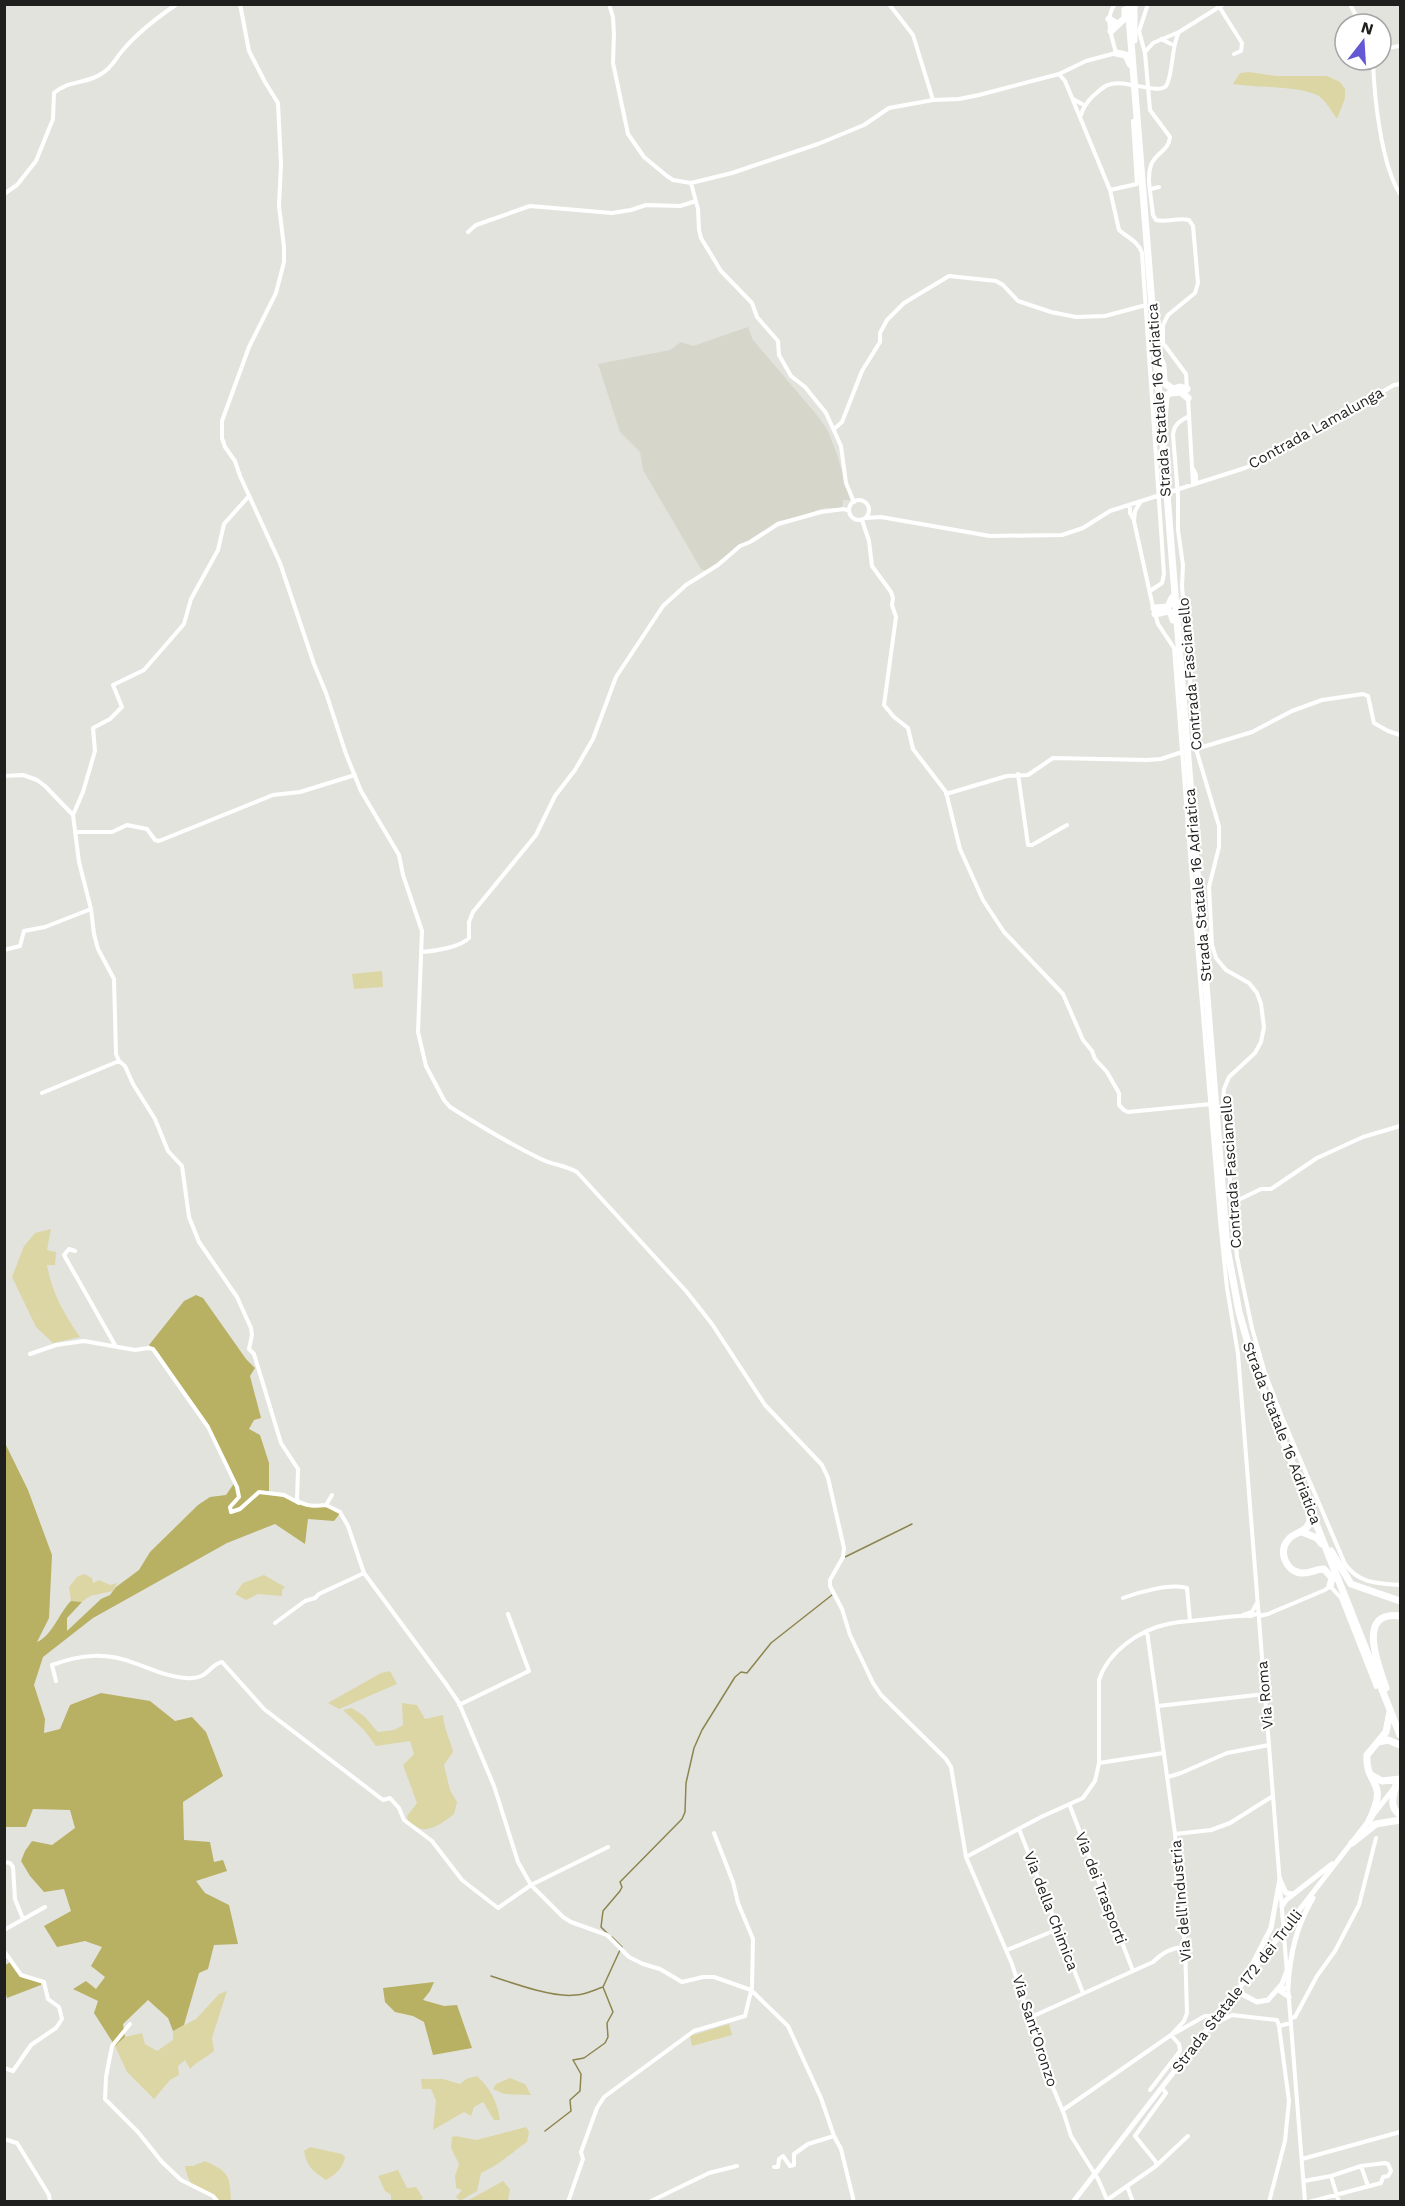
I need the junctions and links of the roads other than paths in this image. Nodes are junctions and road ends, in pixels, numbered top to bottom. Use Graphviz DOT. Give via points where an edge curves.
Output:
graph roads {
  1 [pos="177,4"];
  2 [pos="240,4"];
  3 [pos="609,4"];
  4 [pos="889,4"];
  5 [pos="1116,4"];
  6 [pos="1130,4"];
  7 [pos="1148,4"];
  8 [pos="1222,6"];
  9 [pos="1109,19"];
  10 [pos="1117,24"];
  11 [pos="1111,31"];
  12 [pos="1179,32"];
  13 [pos="1170,36"];
  14 [pos="1137,39"];
  15 [pos="1161,39"];
  16 [pos="1149,45"];
  17 [pos="1142,47"];
  18 [pos="1173,47"];
  19 [pos="1116,53"];
  20 [pos="1144,53"];
  21 [pos="1234,54"];
  22 [pos="1133,61"];
  23 [pos="1065,72"];
  24 [pos="1374,72"];
  25 [pos="1059,74"];
  26 [pos="1065,81"];
  27 [pos="1133,81"];
  28 [pos="1072,99"];
  29 [pos="933,100"];
  30 [pos="1084,105"];
  31 [pos="1077,110"];
  32 [pos="1080,117"];
  33 [pos="1133,121"];
  34 [pos="691,183"];
  35 [pos="1158,186"];
  36 [pos="1151,187"];
  37 [pos="1110,190"];
  38 [pos="4,194"];
  39 [pos="1401,194"];
  40 [pos="696,201"];
  41 [pos="468,232"];
  42 [pos="1146,306"];
  43 [pos="1159,357"];
  44 [pos="1186,380"];
  45 [pos="1401,384"];
  46 [pos="1183,389"];
  47 [pos="1188,398"];
  48 [pos="1189,416"];
  49 [pos="1164,421"];
  50 [pos="1177,423"];
  51 [pos="1189,424"];
  52 [pos="834,429"];
  53 [pos="1192,467"];
  54 [pos="1196,475"];
  55 [pos="1206,480"];
  56 [pos="1194,483"];
  57 [pos="249,496"];
  58 [pos="1141,501"];
  59 [pos="854,502"];
  60 [pos="1131,504"];
  61 [pos="1118,508"];
  62 [pos="869,510"];
  63 [pos="849,511"];
  64 [pos="1133,512"];
  65 [pos="881,517"];
  66 [pos="864,519"];
  67 [pos="1176,548"];
  68 [pos="1176,561"];
  69 [pos="1172,572"];
  70 [pos="1148,585"];
  71 [pos="1158,586"];
  72 [pos="1150,591"];
  73 [pos="1154,611"];
  74 [pos="1178,639"];
  75 [pos="1401,735"];
  76 [pos="1196,749"];
  77 [pos="1182,752"];
  78 [pos="1018,774"];
  79 [pos="355,775"];
  80 [pos="4,776"];
  81 [pos="946,794"];
  82 [pos="73,815"];
  83 [pos="1067,825"];
  84 [pos="76,832"];
  85 [pos="91,909"];
  86 [pos="4,950"];
  87 [pos="422,952"];
  88 [pos="119,1061"];
  89 [pos="42,1093"];
  90 [pos="1211,1104"];
  91 [pos="1401,1126"];
  92 [pos="1232,1203"];
  93 [pos="75,1251"];
  94 [pos="115,1346"];
  95 [pos="30,1354"];
  96 [pos="332,1495"];
  97 [pos="1305,1496"];
  98 [pos="300,1503"];
  99 [pos="326,1505"];
  100 [pos="1302,1532"];
  101 [pos="1329,1551"];
  102 [pos="364,1573"];
  103 [pos="1401,1585"];
  104 [pos="1330,1586"];
  105 [pos="1123,1598"];
  106 [pos="1401,1600"];
  107 [pos="1258,1601"];
  108 [pos="508,1614"];
  109 [pos="1251,1614"];
  110 [pos="1401,1616"];
  111 [pos="1259,1617"];
  112 [pos="1190,1621"];
  113 [pos="275,1623"];
  114 [pos="1147,1631"];
  115 [pos="56,1682"];
  116 [pos="1376,1687"];
  117 [pos="1265,1694"];
  118 [pos="459,1705"];
  119 [pos="1158,1706"];
  120 [pos="1390,1709"];
  121 [pos="1396,1716"];
  122 [pos="1401,1728"];
  123 [pos="1401,1735"];
  124 [pos="1378,1742"];
  125 [pos="1269,1744"];
  126 [pos="1401,1745"];
  127 [pos="1164,1753"];
  128 [pos="1099,1763"];
  129 [pos="1371,1774"];
  130 [pos="1168,1777"];
  131 [pos="1399,1781"];
  132 [pos="1274,1796"];
  133 [pos="1274,1804"];
  134 [pos="1260,1805"];
  135 [pos="1070,1806"];
  136 [pos="1401,1815"];
  137 [pos="1401,1820"];
  138 [pos="1369,1821"];
  139 [pos="1019,1829"];
  140 [pos="714,1833"];
  141 [pos="1175,1834"];
  142 [pos="1376,1838"];
  143 [pos="1352,1843"];
  144 [pos="609,1847"];
  145 [pos="1343,1855"];
  146 [pos="966,1857"];
  147 [pos="4,1862"];
  148 [pos="1328,1874"];
  149 [pos="1280,1879"];
  150 [pos="531,1885"];
  151 [pos="1294,1894"];
  152 [pos="1282,1906"];
  153 [pos="45,1907"];
  154 [pos="23,1919"];
  155 [pos="1058,1929"];
  156 [pos="4,1930"];
  157 [pos="1185,1947"];
  158 [pos="1006,1950"];
  159 [pos="4,1951"];
  160 [pos="1133,1971"];
  161 [pos="1287,1971"];
  162 [pos="1250,1973"];
  163 [pos="1288,1987"];
  164 [pos="1238,1989"];
  165 [pos="751,1990"];
  166 [pos="1278,1992"];
  167 [pos="1083,1993"];
  168 [pos="1246,1995"];
  169 [pos="1289,1997"];
  170 [pos="1229,2000"];
  171 [pos="1211,2016"];
  172 [pos="1029,2018"];
  173 [pos="1184,2021"];
  174 [pos="1291,2021"];
  175 [pos="1218,2022"];
  176 [pos="130,2024"];
  177 [pos="1189,2026"];
  178 [pos="1279,2026"];
  179 [pos="1171,2035"];
  180 [pos="4,2068"];
  181 [pos="1161,2087"];
  182 [pos="1150,2090"];
  183 [pos="1063,2110"];
  184 [pos="1401,2132"];
  185 [pos="834,2136"];
  186 [pos="1188,2136"];
  187 [pos="4,2139"];
  188 [pos="1302,2159"];
  189 [pos="737,2166"];
  190 [pos="1156,2166"];
  191 [pos="1361,2166"];
  192 [pos="774,2167"];
  193 [pos="1331,2176"];
  194 [pos="1304,2181"];
  195 [pos="1127,2186"];
  196 [pos="1368,2186"];
  197 [pos="1337,2194"];
  198 [pos="1108,2201"];
  199 [pos="50,2202"];
  200 [pos="218,2202"];
  201 [pos="568,2202"];
  202 [pos="649,2202"];
  203 [pos="854,2202"];
  204 [pos="1072,2202"];
  205 [pos="1133,2202"];
  206 [pos="1269,2202"];
  207 [pos="1307,2202"];
  208 [pos="1339,2202"];
  1 -- 38 [label="street" via="124,48 113,66 96,78 69,84 54,93 53,119 36,161 14,188"];
  2 -- 57 [label="street, Via Sant'Oronzo" via="249,51 278,102 279,206 284,247 276,293 249,347 222,421 223,442"];
  3 -- 34 [label="street" via="614,34 612,63 628,134 645,157 667,176"];
  4 -- 29 [label="street" via="913,35"];
  5 -- 9 [label="street"];
  6 -- 10 [label="highway" via="1125,18"];
  6 -- 14 [label="highway, Strada Statale 16 Adriatica"];
  6 -- 22 [label="highway, Strada Statale 16 Adriatica"];
  7 -- 14 [label="street"];
  8 -- 12 [label="street"];
  8 -- 21 [label="street" via="1242,43 1241,51"];
  9 -- 10 [label="highway"];
  9 -- 11 [label="street"];
  10 -- 11 [label="highway"];
  11 -- 19 [label="street"];
  12 -- 13 [label="street"];
  12 -- 18 [label="street"];
  13 -- 15 [label="street"];
  13 -- 18 [label="street"];
  14 -- 16 [label="street"];
  14 -- 17 [label="street"];
  14 -- 22 [label="highway, Strada Statale 16 Adriatica"];
  15 -- 16 [label="street"];
  15 -- 18 [label="street"];
  16 -- 17 [label="street"];
  16 -- 20 [label="street"];
  17 -- 20 [label="street"];
  18 -- 27 [label="street" via="1164,88"];
  19 -- 22 [label="highway"];
  19 -- 23 [label="street"];
  20 -- 36 [label="street" via="1150,110 1170,137 1167,148 1150,166"];
  22 -- 27 [label="highway, Strada Statale 16 Adriatica"];
  23 -- 25 [label="street"];
  23 -- 26 [label="street"];
  24 -- 39 [label="street" via="1378,116 1391,175"];
  25 -- 26 [label="street"];
  25 -- 29 [label="street" via="979,95"];
  26 -- 28 [label="street"];
  27 -- 30 [label="street" via="1109,84"];
  27 -- 43 [label="highway, Strada Statale 16 Adriatica"];
  27 -- 67 [label="highway, Strada Statale 16 Adriatica"];
  28 -- 30 [label="street"];
  28 -- 31 [label="street"];
  29 -- 34 [label="street" via="889,108 818,144 732,174"];
  30 -- 31 [label="street"];
  30 -- 32 [label="street"];
  31 -- 32 [label="street"];
  32 -- 37 [label="street"];
  33 -- 37 [label="street" via="1137,184"];
  34 -- 40 [label="street"];
  35 -- 36 [label="street"];
  36 -- 44 [label="street" via="1156,220 1183,218 1193,226 1198,283 1195,293 1163,324 1163,343 1183,369"];
  37 -- 42 [label="street" via="1119,230 1140,246"];
  40 -- 41 [label="street" via="680,206 646,205 612,213 530,206"];
  40 -- 52 [label="street" via="699,230 712,257 752,303 757,317 778,341 779,355 791,376 821,406"];
  42 -- 52 [label="street" via="1106,316 1076,317 1018,301 996,281 949,276 904,303 887,320 842,422"];
  42 -- 71 [label="street" via="1164,580"];
  43 -- 46 [label="highway" via="1164,383 1173,389"];
  43 -- 49 [label="highway, Strada Statale 16 Adriatica"];
  44 -- 46 [label="highway"];
  45 -- 55 [label="street, Contrada Lamalunga" via="1266,458"];
  46 -- 47 [label="highway"];
  46 -- 49 [label="highway" via="1166,396"];
  47 -- 48 [label="street"];
  48 -- 50 [label="street"];
  48 -- 51 [label="street"];
  49 -- 67 [label="highway, Strada Statale 16 Adriatica"];
  50 -- 51 [label="street"];
  50 -- 67 [label="street" via="1173,435 1178,496"];
  51 -- 53 [label="street"];
  52 -- 59 [label="street"];
  53 -- 54 [label="street"];
  53 -- 56 [label="street"];
  54 -- 55 [label="street"];
  54 -- 56 [label="street"];
  55 -- 56 [label="street, Contrada Lamalunga"];
  56 -- 58 [label="street, Contrada Lamalunga"];
  57 -- 79 [label="street, Via Sant'Oronzo" via="280,563"];
  57 -- 82 [label="street" via="224,524 218,550 191,599 184,624 144,670 113,685 122,707 93,728 95,751"];
  58 -- 60 [label="street, Contrada Lamalunga"];
  58 -- 64 [label="street"];
  59 -- 62 [label="street" via="865,502"];
  59 -- 63 [label="street"];
  60 -- 61 [label="street"];
  60 -- 64 [label="street"];
  61 -- 64 [label="street"];
  61 -- 65 [label="street" via="1073,533 1035,536 979,534"];
  62 -- 65 [label="street"];
  62 -- 66 [label="street"];
  63 -- 66 [label="street" via="854,519"];
  63 -- 87 [label="street" via="826,510 778,524 740,546 663,606 616,677 593,739 555,796 536,835 473,912 469,938 463,944"];
  64 -- 70 [label="street"];
  65 -- 66 [label="street"];
  66 -- 81 [label="street" via="872,566 891,592 897,617 884,705 908,728 914,749"];
  67 -- 68 [label="highway, Strada Statale 16 Adriatica"];
  68 -- 69 [label="highway, Strada Statale 16 Adriatica"];
  68 -- 76 [label="street, Contrada Fascianello" via="1182,586"];
  68 -- 101 [label="highway, Strada Statale 16 Adriatica" via="1233,1258 1261,1374"];
  69 -- 73 [label="highway" via="1171,604"];
  69 -- 74 [label="highway, Strada Statale 16 Adriatica"];
  70 -- 71 [label="street"];
  70 -- 72 [label="street"];
  71 -- 72 [label="street"];
  72 -- 73 [label="street"];
  73 -- 74 [label="highway" via="1171,613"];
  73 -- 77 [label="street, Via Roma" via="1173,648"];
  74 -- 97 [label="highway, Strada Statale 16 Adriatica" via="1227,1248 1239,1312 1257,1375"];
  75 -- 76 [label="street" via="1374,723 1370,700 1363,694 1316,702 1252,732"];
  76 -- 92 [label="street, Contrada Fascianello" via="1219,826 1219,847 1209,894 1212,945 1226,970 1249,983 1257,993 1264,1027 1255,1053 1229,1077 1224,1089"];
  77 -- 78 [label="street" via="1147,760 1053,758 1031,773"];
  77 -- 90 [label="street, Via Roma"];
  78 -- 81 [label="street"];
  78 -- 83 [label="street" via="1028,845"];
  79 -- 84 [label="street" via="300,792 273,795 159,841 147,829 127,825 112,832"];
  79 -- 87 [label="street, Via Sant'Oronzo" via="370,809 399,855 422,931"];
  80 -- 82 [label="street" via="23,775 37,780"];
  81 -- 90 [label="street" via="960,849 983,900 1004,932 1063,994 1083,1040 1107,1072 1124,1110"];
  82 -- 84 [label="street"];
  84 -- 85 [label="street"];
  85 -- 86 [label="street" via="24,931 20,946"];
  85 -- 88 [label="street" via="98,949 114,979"];
  87 -- 146 [label="street, Via Sant'Oronzo" via="418,1032 426,1066 444,1100 520,1149 577,1172 686,1291 765,1405 825,1471 844,1548 830,1586 877,1690 951,1767"];
  88 -- 89 [label="street"];
  88 -- 98 [label="street" via="155,1119 168,1151 182,1166 192,1226 237,1297 251,1328 249,1348 280,1443 298,1469"];
  90 -- 107 [label="street, Via Roma" via="1227,1288 1238,1354"];
  91 -- 92 [label="street" via="1363,1137 1317,1158 1271,1189 1261,1189"];
  92 -- 103 [label="street, Contrada Fascianello" via="1237,1257 1252,1328 1269,1384 1323,1517 1351,1574 1361,1580"];
  93 -- 94 [label="street" via="69,1249 64,1255"];
  94 -- 95 [label="street" via="71,1342"];
  94 -- 98 [label="street" via="153,1349 165,1363 208,1427 239,1491 231,1512 259,1492"];
  96 -- 99 [label="street"];
  97 -- 100 [label="highway" via="1310,1518"];
  97 -- 101 [label="highway, Strada Statale 16 Adriatica"];
  98 -- 99 [label="street"];
  99 -- 102 [label="street" via="339,1511 348,1526"];
  100 -- 101 [label="highway" via="1317,1538"];
  100 -- 104 [label="highway" via="1284,1546 1285,1561 1296,1572 1324,1569 1332,1578"];
  101 -- 106 [label="highway" via="1351,1584"];
  101 -- 120 [label="highway, Strada Statale 16 Adriatica"];
  101 -- 121 [label="highway, Strada Statale 16 Adriatica"];
  102 -- 113 [label="street" via="305,1601"];
  102 -- 118 [label="street"];
  104 -- 111 [label="street"];
  104 -- 116 [label="street" via="1341,1598"];
  105 -- 112 [label="street" via="1160,1588 1187,1588"];
  107 -- 109 [label="street"];
  107 -- 111 [label="street, Via Roma"];
  108 -- 118 [label="street" via="529,1671"];
  109 -- 111 [label="street"];
  109 -- 112 [label="street"];
  110 -- 121 [label="highway" via="1382,1620 1372,1640"];
  111 -- 117 [label="street, Via Roma"];
  112 -- 114 [label="street"];
  114 -- 119 [label="street, Via dell'Industria"];
  114 -- 128 [label="street" via="1111,1656 1103,1667 1099,1680"];
  115 -- 150 [label="street" via="52,1665 76,1656 113,1657 187,1678 207,1674 222,1662 273,1717 383,1800 390,1798 404,1820 432,1840 462,1880 495,1907"];
  117 -- 119 [label="street"];
  117 -- 125 [label="street, Via Roma"];
  118 -- 150 [label="street" via="494,1786 518,1862"];
  119 -- 127 [label="street, Via dell'Industria"];
  120 -- 123 [label="highway, Strada Statale 16 Adriatica"];
  120 -- 124 [label="highway" via="1389,1724"];
  121 -- 122 [label="highway, Strada Statale 16 Adriatica"];
  124 -- 126 [label="highway" via="1388,1740"];
  124 -- 129 [label="highway" via="1367,1755"];
  125 -- 130 [label="street" via="1233,1751"];
  125 -- 132 [label="street, Via Roma"];
  127 -- 128 [label="street"];
  127 -- 130 [label="street, Via dell'Industria"];
  128 -- 135 [label="street" via="1089,1790"];
  129 -- 131 [label="highway" via="1382,1781"];
  129 -- 138 [label="highway" via="1379,1796"];
  130 -- 141 [label="street, Via dell'Industria"];
  131 -- 136 [label="highway" via="1392,1803"];
  131 -- 138 [label="main road, Strada Statale 172 dei Trulli"];
  132 -- 133 [label="street, Via Roma"];
  132 -- 134 [label="street"];
  133 -- 134 [label="street"];
  133 -- 149 [label="street, Via Roma"];
  134 -- 141 [label="street" via="1211,1830"];
  135 -- 139 [label="street"];
  135 -- 160 [label="street, Via dei Trasporti"];
  137 -- 143 [label="highway" via="1376,1824"];
  138 -- 143 [label="main road, Strada Statale 172 dei Trulli"];
  139 -- 146 [label="street"];
  139 -- 155 [label="street, Via della Chimica"];
  140 -- 165 [label="street" via="753,1940"];
  141 -- 157 [label="street, Via dell'Industria"];
  142 -- 174 [label="street" via="1359,1905"];
  143 -- 145 [label="main road, Strada Statale 172 dei Trulli"];
  144 -- 150 [label="street"];
  145 -- 148 [label="main road, Strada Statale 172 dei Trulli"];
  145 -- 151 [label="main road"];
  146 -- 158 [label="street, Via Sant'Oronzo"];
  147 -- 154 [label="street" via="14,1867 15,1899"];
  148 -- 162 [label="main road, Strada Statale 172 dei Trulli"];
  148 -- 163 [label="main road" via="1295,1936"];
  149 -- 151 [label="main road" via="1284,1890"];
  149 -- 152 [label="street, Via Roma"];
  149 -- 164 [label="main road" via="1272,1928"];
  150 -- 165 [label="street" via="563,1917 607,1935 629,1957 643,1964 682,1982 714,1977"];
  151 -- 152 [label="main road"];
  152 -- 161 [label="street, Via Roma"];
  153 -- 154 [label="street"];
  154 -- 156 [label="street"];
  155 -- 158 [label="street"];
  155 -- 167 [label="street, Via della Chimica"];
  157 -- 160 [label="street" via="1162,1953"];
  157 -- 173 [label="street, Via dell'Industria" via="1188,2005"];
  158 -- 172 [label="street, Via Sant'Oronzo"];
  159 -- 180 [label="street" via="21,1975 44,1982 48,1999 59,2007 62,2019 31,2046 13,2071"];
  160 -- 167 [label="street"];
  161 -- 163 [label="street, Via Roma"];
  161 -- 166 [label="main road"];
  162 -- 164 [label="main road, Strada Statale 172 dei Trulli"];
  162 -- 168 [label="main road" via="1244,1985"];
  163 -- 166 [label="main road"];
  163 -- 169 [label="street, Via Roma"];
  164 -- 170 [label="main road, Strada Statale 172 dei Trulli"];
  165 -- 185 [label="street" via="793,2033"];
  165 -- 201 [label="street" via="745,2016 694,2031 604,2097 581,2152 583,2159"];
  166 -- 168 [label="main road" via="1263,2002"];
  166 -- 169 [label="main road"];
  167 -- 172 [label="street"];
  168 -- 170 [label="main road"];
  169 -- 174 [label="street, Via Roma"];
  170 -- 181 [label="main road, Strada Statale 172 dei Trulli"];
  171 -- 177 [label="street"];
  172 -- 183 [label="street, Via Sant'Oronzo"];
  173 -- 177 [label="street"];
  173 -- 179 [label="street"];
  174 -- 178 [label="street"];
  174 -- 188 [label="street, Via Roma"];
  175 -- 178 [label="street" via="1232,2015 1277,2020"];
  176 -- 200 [label="street" via="112,2046 105,2099 162,2162 182,2180"];
  177 -- 179 [label="street"];
  178 -- 206 [label="street" via="1289,2101 1285,2141"];
  179 -- 182 [label="street" via="1180,2051"];
  179 -- 183 [label="street"];
  181 -- 190 [label="street" via="1166,2093 1136,2133"];
  181 -- 204 [label="main road, Strada Statale 172 dei Trulli"];
  183 -- 198 [label="street, Via Sant'Oronzo" via="1071,2136"];
  184 -- 188 [label="street"];
  185 -- 192 [label="street" via="808,2144 794,2154 794,2165 790,2166 783,2156 778,2167"];
  185 -- 203 [label="street" via="842,2149"];
  186 -- 190 [label="street"];
  187 -- 199 [label="street" via="17,2143"];
  188 -- 194 [label="street, Via Roma"];
  189 -- 202 [label="street" via="709,2173"];
  190 -- 195 [label="street"];
  191 -- 193 [label="street"];
  191 -- 196 [label="street"];
  191 -- 196 [label="street" via="1388,2164 1390,2174 1381,2183"];
  193 -- 194 [label="street"];
  193 -- 197 [label="street"];
  194 -- 207 [label="street, Via Roma"];
  195 -- 198 [label="street"];
  195 -- 205 [label="street"];
  196 -- 197 [label="street"];
  197 -- 207 [label="street"];
  197 -- 208 [label="street"];
}
